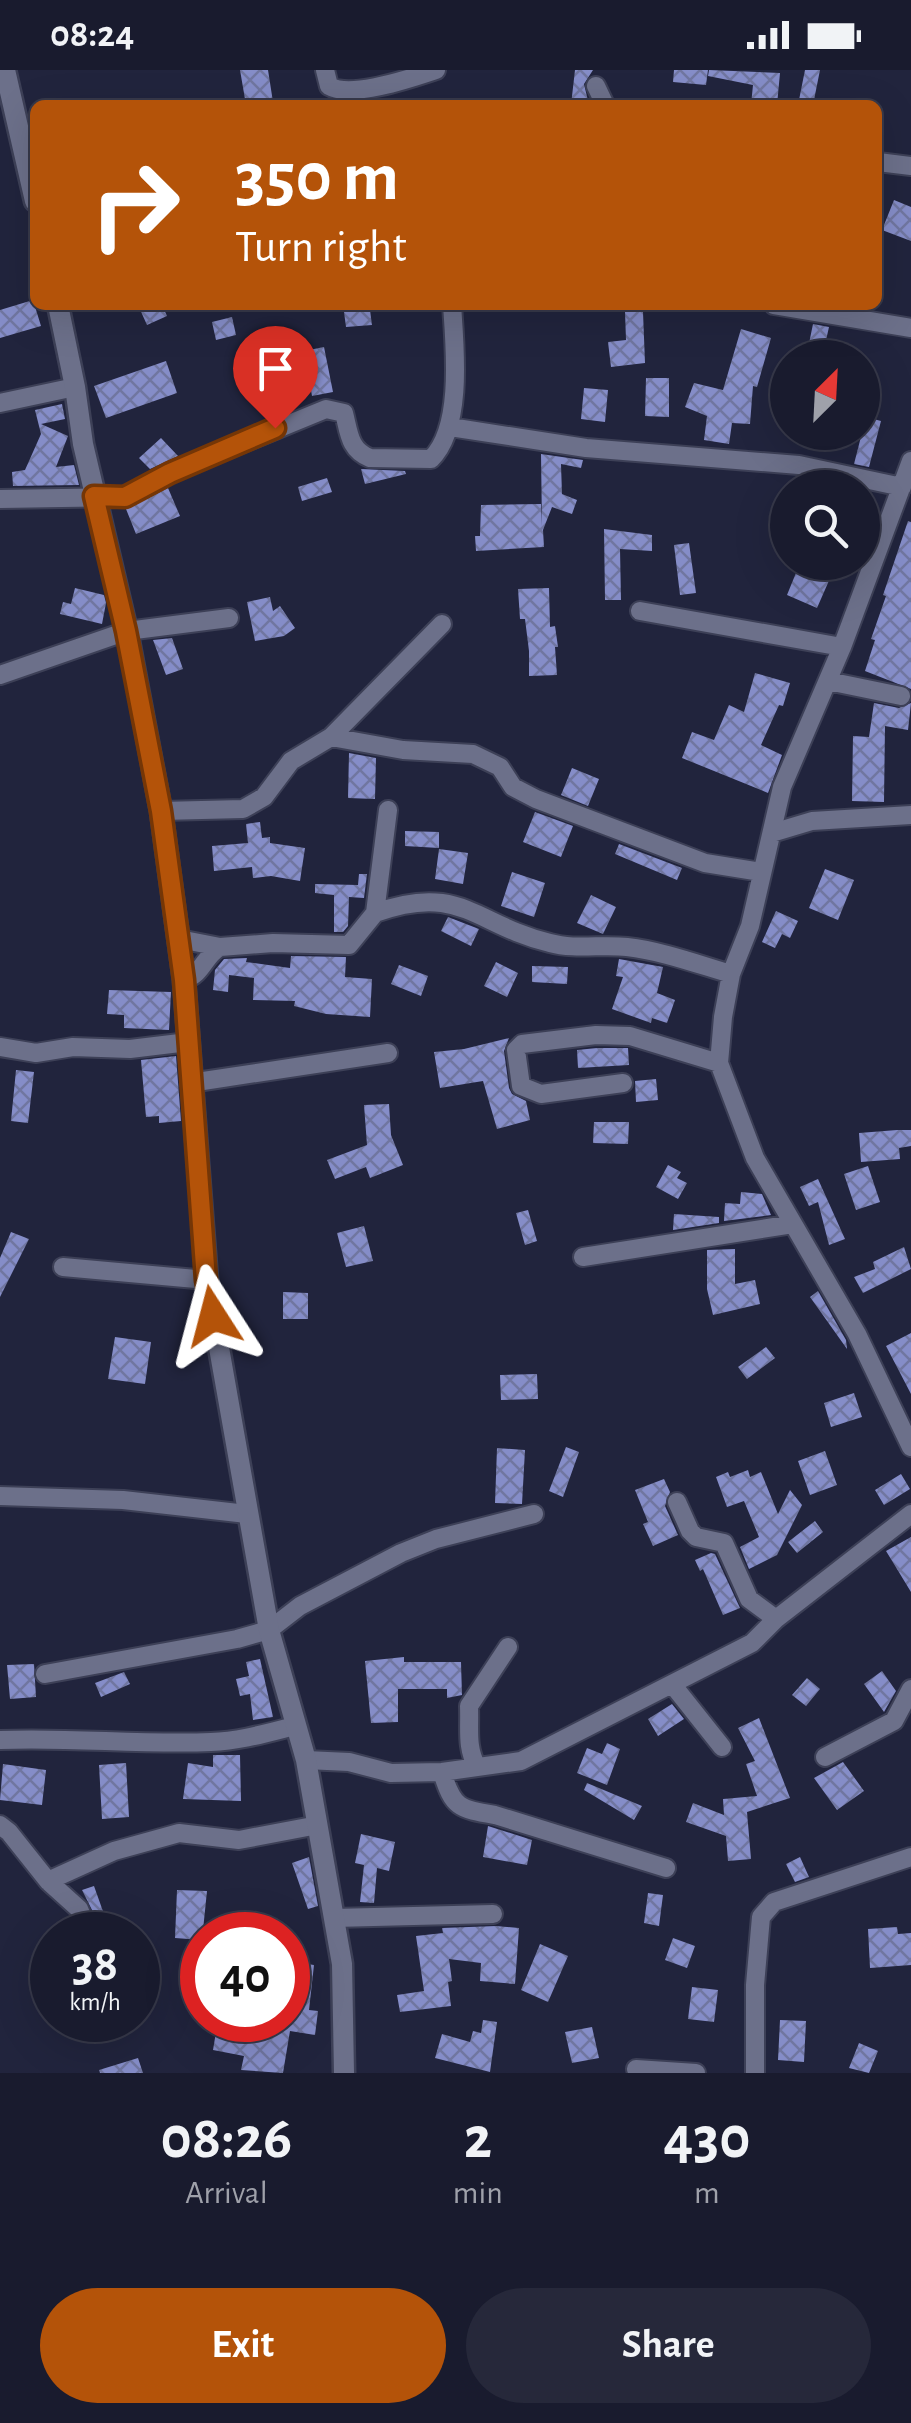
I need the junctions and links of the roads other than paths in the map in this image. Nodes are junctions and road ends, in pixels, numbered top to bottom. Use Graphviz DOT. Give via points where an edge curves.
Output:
graph roads {
  1 [pos="5,70"];
  2 [pos="324,70"];
  3 [pos="436,70"];
  4 [pos="596,86"];
  5 [pos="603,100"];
  6 [pos="8,117"];
  7 [pos="882,162"];
  8 [pos="911,166"];
  9 [pos="30,185"];
  10 [pos="59,310"];
  11 [pos="452,310"];
  12 [pos="805,310"];
  13 [pos="910,327"];
  14 [pos="76,387"];
  15 [pos="0,403"];
  16 [pos="450,428"];
  17 [pos="911,461"];
  18 [pos="902,487"];
  19 [pos="94,496"];
  20 [pos="0,499"];
  21 [pos="640,611"];
  22 [pos="229,618"];
  23 [pos="442,624"];
  24 [pos="126,631"];
  25 [pos="842,647"];
  26 [pos="0,675"];
  27 [pos="828,681"];
  28 [pos="900,696"];
  29 [pos="331,737"];
  30 [pos="782,787"];
  31 [pos="388,810"];
  32 [pos="161,811"];
  33 [pos="911,815"];
  34 [pos="812,821"];
  35 [pos="772,833"];
  36 [pos="761,872"];
  37 [pos="375,914"];
  38 [pos="179,938"];
  39 [pos="220,947"];
  40 [pos="731,974"];
  41 [pos="184,980"];
  42 [pos="188,1042"];
  43 [pos="0,1047"];
  44 [pos="388,1053"];
  45 [pos="720,1063"];
  46 [pos="190,1083"];
  47 [pos="623,1083"];
  48 [pos="793,1224"];
  49 [pos="584,1258"];
  50 [pos="62,1268"];
  51 [pos="206,1280"];
  52 [pos="911,1447"];
  53 [pos="0,1496"];
  54 [pos="677,1502"];
  55 [pos="247,1514"];
  56 [pos="534,1514"];
  57 [pos="911,1514"];
  58 [pos="776,1620"];
  59 [pos="269,1630"];
  60 [pos="508,1647"];
  61 [pos="45,1674"];
  62 [pos="672,1684"];
  63 [pos="911,1688"];
  64 [pos="295,1726"];
  65 [pos="0,1740"];
  66 [pos="722,1747"];
  67 [pos="824,1757"];
  68 [pos="306,1760"];
  69 [pos="478,1767"];
  70 [pos="442,1772"];
  71 [pos="0,1825"];
  72 [pos="318,1825"];
  73 [pos="911,1858"];
  74 [pos="666,1868"];
  75 [pos="48,1882"];
  76 [pos="80,1912"];
  77 [pos="492,1914"];
  78 [pos="334,1918"];
  79 [pos="636,2069"];
  80 [pos="344,2073"];
  81 [pos="696,2073"];
  82 [pos="755,2073"];
  1 -- 6 [label="street"];
  2 -- 3 [label="street" via="329,86 344,91"];
  4 -- 5 [label="street"];
  6 -- 9 [label="street"];
  7 -- 8 [label="street"];
  10 -- 14 [label="street"];
  11 -- 16 [label="street"];
  12 -- 13 [label="street"];
  14 -- 15 [label="street"];
  14 -- 19 [label="street"];
  16 -- 18 [label="street" via="586,448 799,465"];
  16 -- 19 [label="street" via="431,460 370,458 352,445 344,412 326,409 125,497"];
  17 -- 18 [label="street"];
  18 -- 25 [label="street"];
  19 -- 20 [label="street"];
  19 -- 24 [label="street"];
  21 -- 25 [label="street"];
  22 -- 24 [label="street"];
  23 -- 29 [label="street"];
  24 -- 26 [label="street"];
  24 -- 32 [label="street"];
  25 -- 27 [label="street"];
  27 -- 28 [label="street"];
  27 -- 30 [label="street"];
  29 -- 32 [label="street" via="291,761 255,805"];
  29 -- 36 [label="street" via="473,754 500,767 513,786 536,800 705,863"];
  30 -- 34 [label="street" via="794,810"];
  30 -- 35 [label="street"];
  31 -- 37 [label="street"];
  32 -- 38 [label="street"];
  33 -- 34 [label="street"];
  34 -- 35 [label="street"];
  35 -- 36 [label="street"];
  36 -- 40 [label="street"];
  37 -- 39 [label="street" via="348,945"];
  37 -- 40 [label="street" via="427,900 452,904 552,944 645,950"];
  38 -- 39 [label="street"];
  38 -- 41 [label="street"];
  39 -- 41 [label="street"];
  40 -- 45 [label="street"];
  41 -- 42 [label="street"];
  42 -- 43 [label="street" via="36,1053"];
  42 -- 46 [label="street"];
  44 -- 46 [label="street"];
  45 -- 47 [label="street" via="630,1036 522,1044 516,1050 521,1086 530,1092"];
  45 -- 48 [label="street" via="756,1158"];
  46 -- 51 [label="street"];
  48 -- 49 [label="street"];
  48 -- 52 [label="street" via="857,1334"];
  50 -- 51 [label="street"];
  51 -- 55 [label="street"];
  53 -- 55 [label="street"];
  54 -- 58 [label="street" via="690,1532 724,1543 749,1598"];
  55 -- 59 [label="street"];
  56 -- 59 [label="street" via="436,1538 300,1606"];
  57 -- 58 [label="street"];
  58 -- 62 [label="street" via="752,1643"];
  59 -- 61 [label="street"];
  59 -- 64 [label="street"];
  60 -- 69 [label="street" via="469,1706 468,1752"];
  62 -- 66 [label="street"];
  62 -- 69 [label="street" via="521,1762"];
  63 -- 67 [label="street" via="894,1721"];
  64 -- 65 [label="street" via="211,1742"];
  64 -- 68 [label="street"];
  68 -- 70 [label="street" via="391,1773"];
  68 -- 72 [label="street"];
  69 -- 70 [label="street"];
  70 -- 74 [label="street" via="449,1796 466,1810"];
  71 -- 75 [label="street"];
  72 -- 75 [label="street" via="239,1840 179,1833 114,1851"];
  72 -- 78 [label="street"];
  73 -- 82 [label="street" via="767,1907 758,1948"];
  75 -- 76 [label="street"];
  77 -- 78 [label="street"];
  78 -- 80 [label="street" via="342,1964"];
  79 -- 81 [label="street"];
}
